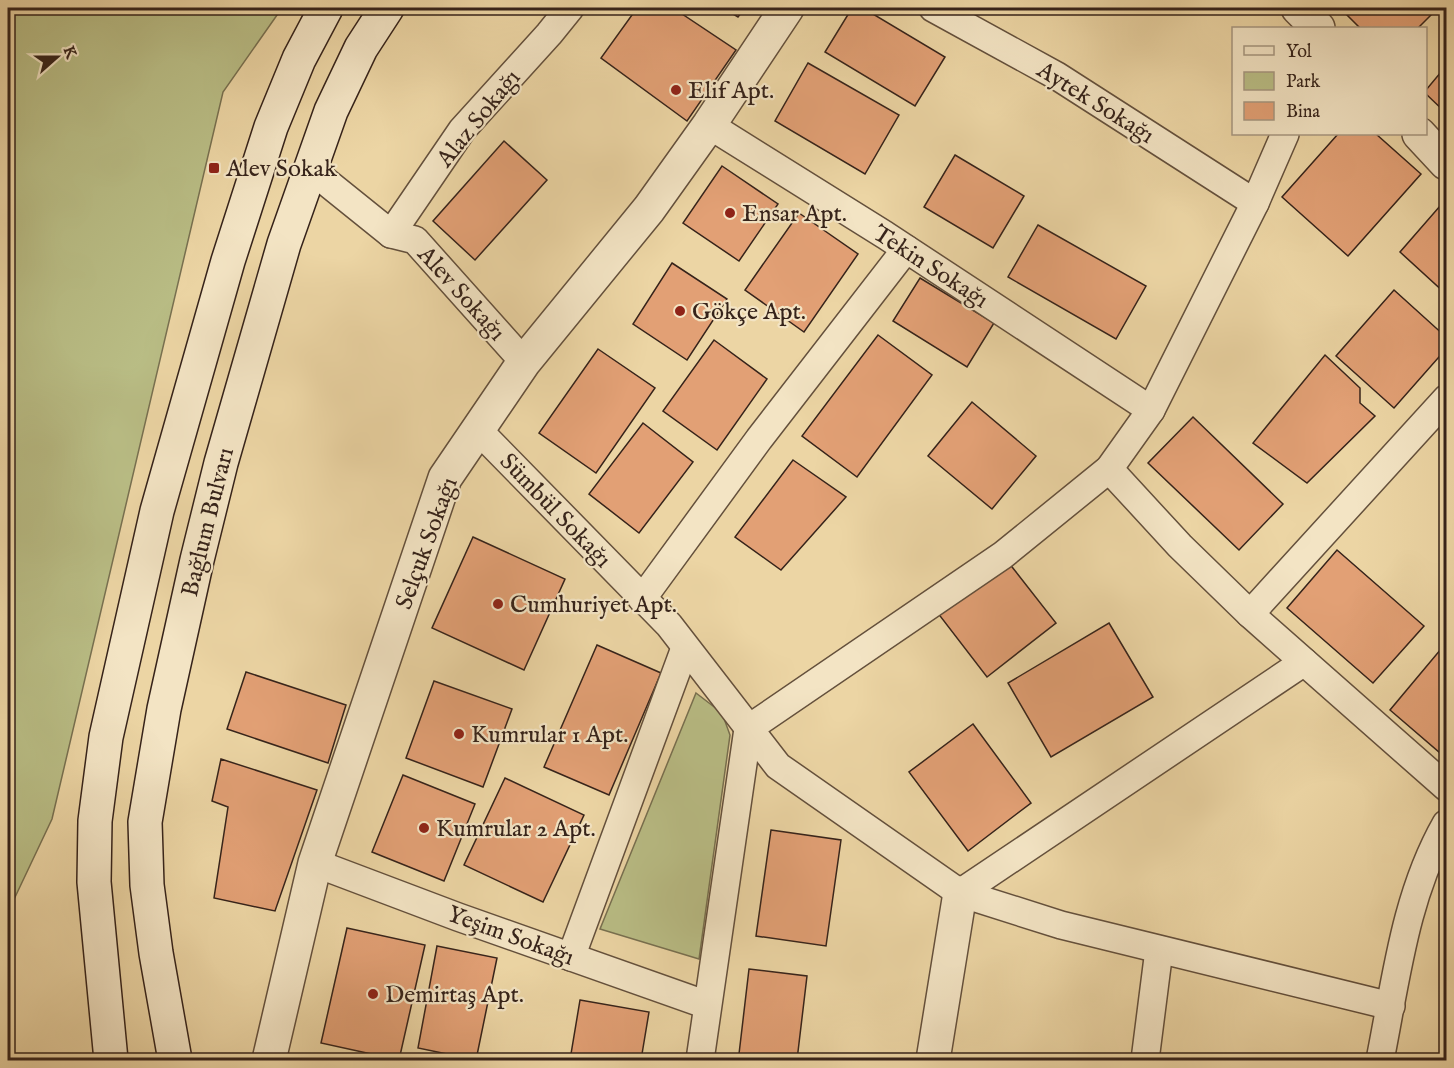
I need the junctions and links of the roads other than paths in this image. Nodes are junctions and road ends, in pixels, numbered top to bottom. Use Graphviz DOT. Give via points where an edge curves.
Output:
graph roads {
  1 [pos="326,8"];
  2 [pos="387,8"];
  3 [pos="570,8"];
  4 [pos="787,8"];
  5 [pos="933,8"];
  6 [pos="709,125"];
  7 [pos="1285,135"];
  8 [pos="1420,135"];
  9 [pos="1446,163"];
  10 [pos="309,168"];
  11 [pos="1255,203"];
  12 [pos="391,234"];
  13 [pos="906,249"];
  14 [pos="524,362"];
  15 [pos="1446,399"];
  16 [pos="1151,410"];
  17 [pos="479,431"];
  18 [pos="1109,469"];
  19 [pos="642,598"];
  20 [pos="1250,614"];
  21 [pos="685,648"];
  22 [pos="1304,662"];
  23 [pos="748,729"];
  24 [pos="1446,787"];
  25 [pos="1446,824"];
  26 [pos="315,863"];
  27 [pos="960,893"];
  28 [pos="1159,950"];
  29 [pos="571,957"];
  30 [pos="707,1005"];
  31 [pos="1391,1006"];
  32 [pos="111,1060"];
  33 [pos="175,1060"];
  34 [pos="269,1060"];
  35 [pos="700,1060"];
  36 [pos="933,1060"];
  37 [pos="1145,1060"];
  38 [pos="1380,1060"];
  1 -- 32 [label="main road, Bağlum Bulvarı" via="299,59 271,127 228,261 157,511 106,737 95,821 94,873"];
  2 -- 10 [label="main road, Bağlum Bulvarı" via="345,78"];
  3 -- 12 [label="street, Alaz Sokağı" via="462,130"];
  4 -- 6 [label="main road, Selçuk Sokağı"];
  5 -- 11 [label="street, Aytek Sokağı" via="1057,76"];
  6 -- 13 [label="street, Tekin Sokağı"];
  6 -- 14 [label="main road, Selçuk Sokağı" via="649,210"];
  7 -- 11 [label="street"];
  8 -- 9 [label="main road"];
  10 -- 12 [label="street, Alev Sokağı"];
  10 -- 33 [label="main road, Bağlum Bulvarı" via="248,366 196,561 146,814 147,885"];
  11 -- 16 [label="street"];
  12 -- 14 [label="street, Alev Sokağı" via="415,240"];
  13 -- 16 [label="street, Tekin Sokağı"];
  13 -- 19 [label="street"];
  14 -- 17 [label="main road, Selçuk Sokağı"];
  15 -- 20 [label="street"];
  16 -- 18 [label="street"];
  17 -- 19 [label="street, Sümbül Sokağı"];
  17 -- 26 [label="main road, Selçuk Sokağı" via="445,478"];
  18 -- 20 [label="street"];
  18 -- 23 [label="street" via="1003,555"];
  19 -- 21 [label="street, Sümbül Sokağı"];
  20 -- 22 [label="street"];
  21 -- 23 [label="street, Sümbül Sokağı"];
  21 -- 29 [label="street"];
  22 -- 24 [label="street"];
  22 -- 27 [label="street"];
  23 -- 27 [label="street, Sümbül Sokağı" via="778,766"];
  23 -- 30 [label="street"];
  25 -- 31 [label="street" via="1419,884"];
  26 -- 29 [label="street, Yeşim Sokağı"];
  26 -- 34 [label="main road, Selçuk Sokağı"];
  27 -- 28 [label="street, Sümbül Sokağı"];
  27 -- 36 [label="main road"];
  28 -- 31 [label="street, Sümbül Sokağı"];
  28 -- 37 [label="street"];
  29 -- 30 [label="street, Yeşim Sokağı"];
  30 -- 35 [label="street"];
  31 -- 38 [label="street"];
}
